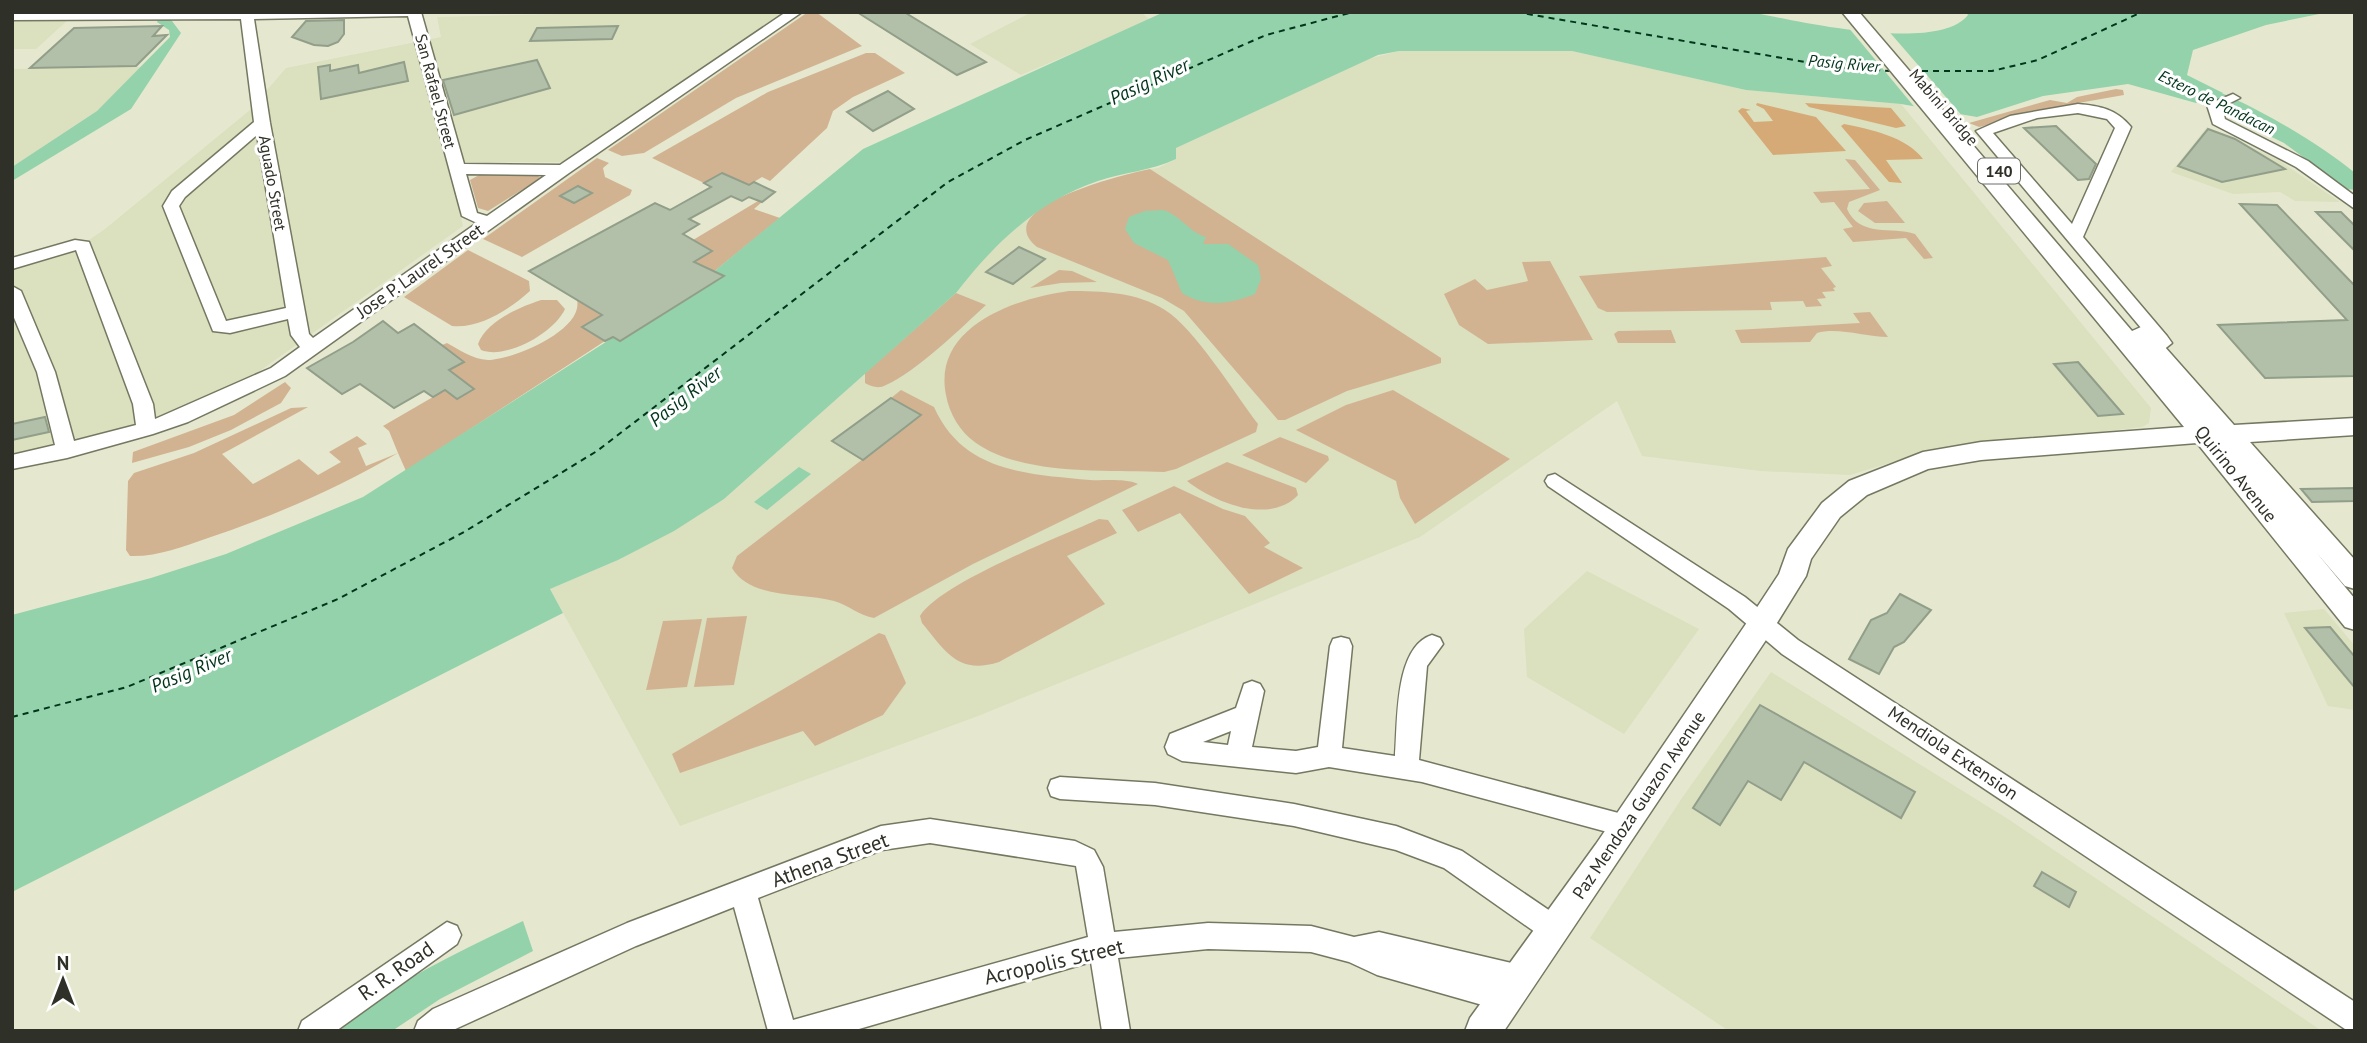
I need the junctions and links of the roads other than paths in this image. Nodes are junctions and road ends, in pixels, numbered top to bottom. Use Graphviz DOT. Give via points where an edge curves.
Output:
graph roads {
  1 [pos="406,12"];
  2 [pos="414,12"];
  3 [pos="795,12"];
  4 [pos="1850,12"];
  5 [pos="1862,12"];
  6 [pos="197,15"];
  7 [pos="247,15"];
  8 [pos="12,16"];
  9 [pos="2225,101"];
  10 [pos="262,123"];
  11 [pos="458,169"];
  12 [pos="563,170"];
  13 [pos="2355,204"];
  14 [pos="489,222"];
  15 [pos="2074,237"];
  16 [pos="12,264"];
  17 [pos="12,291"];
  18 [pos="296,312"];
  19 [pos="2127,329"];
  20 [pos="2155,347"];
  21 [pos="311,348"];
  22 [pos="2355,426"];
  23 [pos="146,429"];
  24 [pos="2219,438"];
  25 [pos="67,451"];
  26 [pos="12,462"];
  27 [pos="1555,481"];
  28 [pos="2351,600"];
  29 [pos="1762,623"];
  30 [pos="1432,644"];
  31 [pos="1341,646"];
  32 [pos="1329,756"];
  33 [pos="1238,757"];
  34 [pos="1406,768"];
  35 [pos="1060,788"];
  36 [pos="1626,826"];
  37 [pos="743,892"];
  38 [pos="1555,930"];
  39 [pos="446,935"];
  40 [pos="1102,946"];
  41 [pos="1513,988"];
  42 [pos="2355,1020"];
  43 [pos="312,1031"];
  44 [pos="428,1031"];
  45 [pos="782,1031"];
  46 [pos="801,1031"];
  47 [pos="1116,1031"];
  48 [pos="1483,1031"];
  1 -- 7 [label="street"];
  2 -- 11 [label="street, San Rafael Street"];
  3 -- 12 [label="street, Jose P. Laurel Street"];
  4 -- 19 [label="main road, Mabini Bridge / 140"];
  5 -- 19 [label="main road, Mabini Bridge / 140"];
  6 -- 7 [label="street"];
  6 -- 8 [label="street"];
  7 -- 10 [label="street, Aguado Street"];
  9 -- 13 [label="street" via="2215,115 2225,126 2302,164"];
  10 -- 18 [label="street, Aguado Street"];
  10 -- 18 [label="street" via="178,194 171,206 219,327"];
  11 -- 12 [label="street, San Rafael Street"];
  11 -- 14 [label="street, San Rafael Street" via="470,216"];
  12 -- 14 [label="street, Jose P. Laurel Street"];
  14 -- 21 [label="street, Jose P. Laurel Street"];
  15 -- 15 [label="street" via="2123,127 2119,120 2096,109 2064,108 1984,131"];
  15 -- 20 [label="street" via="2161,340"];
  16 -- 23 [label="street" via="80,245 143,404"];
  17 -- 25 [label="street" via="46,372"];
  18 -- 21 [label="street, Aguado Street" via="300,335"];
  19 -- 20 [label="main road, Quirino Avenue / 140"];
  19 -- 24 [label="main road, Quirino Avenue / 140"];
  20 -- 24 [label="main road, Quirino Avenue / 140"];
  21 -- 23 [label="street, Jose P. Laurel Street" via="278,372 205,408"];
  22 -- 24 [label="main road, Paz Mendoza Guazon Avenue"];
  23 -- 25 [label="street, Jose P. Laurel Street"];
  24 -- 28 [label="main road, Quirino Avenue / 140"];
  24 -- 29 [label="main road, Paz Mendoza Guazon Avenue" via="1931,472 1869,499 1841,524 1810,562 1791,576"];
  25 -- 26 [label="street, Jose P. Laurel Street"];
  27 -- 29 [label="street, Mendiola Extension"];
  29 -- 36 [label="main road, Paz Mendoza Guazon Avenue"];
  29 -- 42 [label="street, Mendiola Extension" via="1790,647"];
  30 -- 34 [label="street" via="1416,663"];
  31 -- 32 [label="street"];
  32 -- 33 [label="street" via="1296,762"];
  32 -- 34 [label="street"];
  33 -- 33 [label="street" via="1182,751 1177,745 1249,703"];
  34 -- 36 [label="street"];
  35 -- 38 [label="street" via="1155,793 1294,815 1396,838 1453,859"];
  36 -- 38 [label="main road, Paz Mendoza Guazon Avenue"];
  37 -- 40 [label="street, Athena Street" via="881,838 930,831 982,837 1085,858"];
  37 -- 44 [label="street, Athena Street" via="551,968 443,1019"];
  37 -- 45 [label="street"];
  38 -- 41 [label="main road, Paz Mendoza Guazon Avenue"];
  39 -- 43 [label="street, R. R. Road"];
  40 -- 41 [label="street, Acropolis Street" via="1208,936 1311,939 1354,950 1377,962"];
  40 -- 46 [label="street, Acropolis Street"];
  40 -- 47 [label="street, Athena Street"];
  41 -- 48 [label="main road, Paz Mendoza Guazon Avenue"];
}
